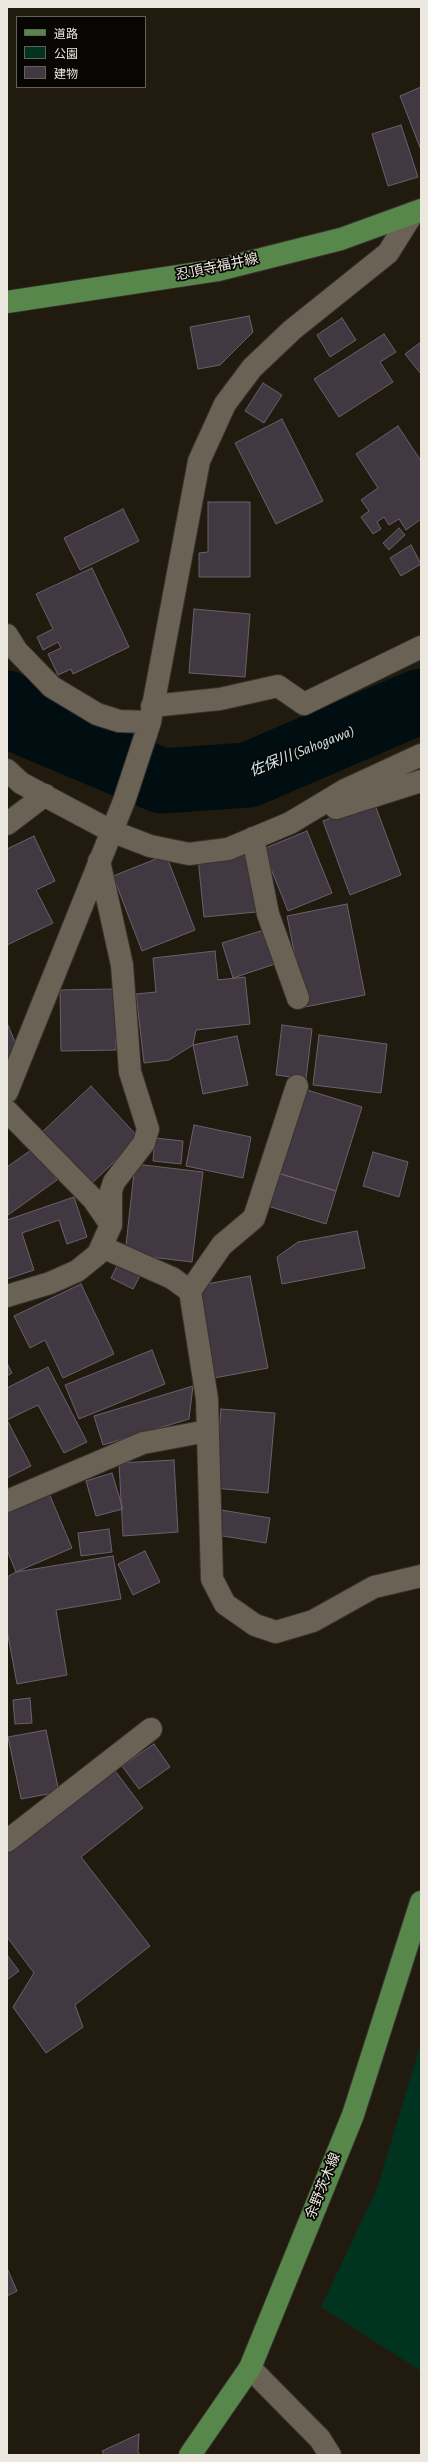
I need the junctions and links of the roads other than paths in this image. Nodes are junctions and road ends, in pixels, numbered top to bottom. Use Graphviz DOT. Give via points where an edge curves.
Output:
graph roads {
  1 [pos="417,212"];
  2 [pos="7,302"];
  3 [pos="7,635"];
  4 [pos="421,647"];
  5 [pos="151,714"];
  6 [pos="421,755"];
  7 [pos="7,770"];
  8 [pos="421,781"];
  9 [pos="45,795"];
  10 [pos="290,823"];
  11 [pos="7,824"];
  12 [pos="112,831"];
  13 [pos="253,838"];
  14 [pos="99,861"];
  15 [pos="298,998"];
  16 [pos="297,1086"];
  17 [pos="7,1092"];
  18 [pos="7,1111"];
  19 [pos="111,1225"];
  20 [pos="102,1246"];
  21 [pos="190,1291"];
  22 [pos="7,1296"];
  23 [pos="207,1431"];
  24 [pos="7,1502"];
  25 [pos="421,1576"];
  26 [pos="151,1729"];
  27 [pos="7,1838"];
  28 [pos="421,1902"];
  29 [pos="250,2368"];
  30 [pos="190,2455"];
  31 [pos="330,2455"];
  1 -- 2 [label="main road, 忍頂寺福井線" via="341,239 218,270"];
  1 -- 5 [label="street" via="388,253 292,330 252,368 225,404 199,461"];
  3 -- 5 [label="street" via="17,651 52,687 97,714 120,721"];
  4 -- 5 [label="street" via="304,704 278,686"];
  5 -- 12 [label="street"];
  6 -- 10 [label="street" via="345,790"];
  7 -- 9 [label="street" via="21,783"];
  8 -- 10 [label="street"];
  9 -- 11 [label="street"];
  9 -- 12 [label="street"];
  10 -- 13 [label="street"];
  12 -- 13 [label="street" via="150,846 188,854 228,849"];
  12 -- 14 [label="street"];
  13 -- 15 [label="street" via="268,914"];
  14 -- 17 [label="street"];
  14 -- 19 [label="street" via="122,965 130,1072 148,1129 144,1143 114,1182 111,1191"];
  16 -- 21 [label="street" via="254,1218 222,1244"];
  18 -- 19 [label="street" via="93,1199"];
  19 -- 20 [label="street"];
  20 -- 21 [label="street" via="172,1278"];
  20 -- 22 [label="street" via="98,1254 77,1271 50,1283"];
  21 -- 23 [label="street" via="207,1399"];
  23 -- 24 [label="street" via="142,1443"];
  23 -- 25 [label="street" via="212,1579 225,1604 254,1624 276,1632 312,1621 374,1587"];
  26 -- 27 [label="street"];
  28 -- 29 [label="main road, 余野茨木線" via="353,2114"];
  29 -- 30 [label="main road, 余野茨木線"];
  29 -- 31 [label="street" via="320,2439"];
}
